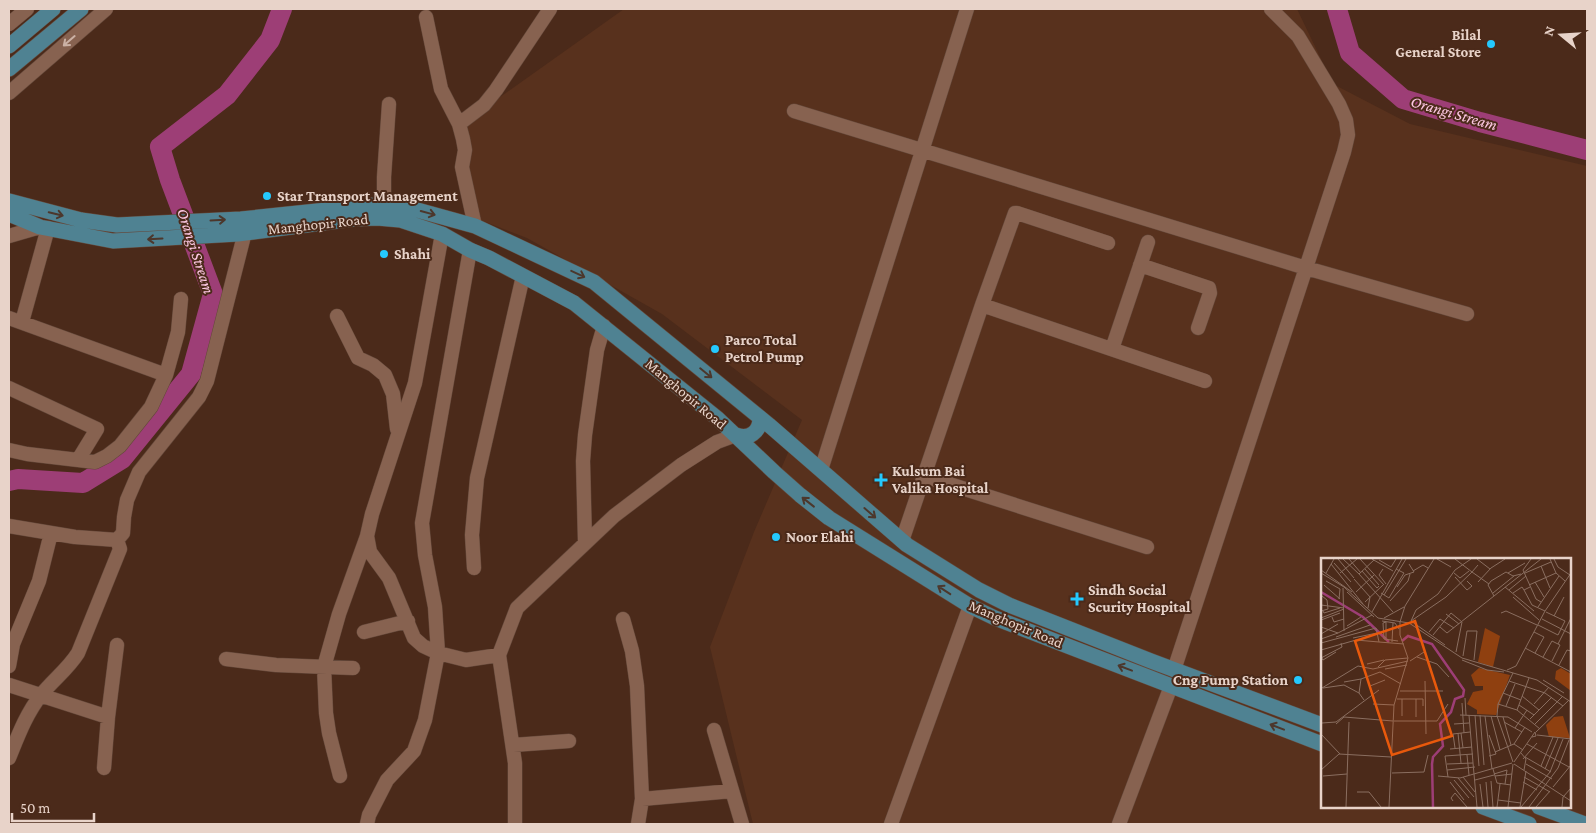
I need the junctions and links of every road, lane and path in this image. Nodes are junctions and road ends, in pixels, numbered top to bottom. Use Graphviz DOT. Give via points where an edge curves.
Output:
graph roads {
  1 [pos="27,9"];
  2 [pos="53,9"];
  3 [pos="81,9"];
  4 [pos="106,9"];
  5 [pos="550,9"];
  6 [pos="967,9"];
  7 [pos="1271,9"];
  8 [pos="426,17"];
  9 [pos="9,24"];
  10 [pos="9,46"];
  11 [pos="9,69"];
  12 [pos="9,92"];
  13 [pos="389,104"];
  14 [pos="794,111"];
  15 [pos="459,124"];
  16 [pos="922,150"];
  17 [pos="9,201"];
  18 [pos="384,204"];
  19 [pos="9,214"];
  20 [pos="475,226"];
  21 [pos="44,228"];
  22 [pos="241,228"];
  23 [pos="442,234"];
  24 [pos="9,236"];
  25 [pos="1148,242"];
  26 [pos="1108,243"];
  27 [pos="470,250"];
  28 [pos="1140,265"];
  29 [pos="1306,268"];
  30 [pos="523,276"];
  31 [pos="181,299"];
  32 [pos="982,305"];
  33 [pos="1466,314"];
  34 [pos="337,316"];
  35 [pos="15,320"];
  36 [pos="604,326"];
  37 [pos="1198,328"];
  38 [pos="1112,349"];
  39 [pos="166,375"];
  40 [pos="1205,381"];
  41 [pos="9,388"];
  42 [pos="760,418"];
  43 [pos="776,431"];
  44 [pos="398,435"];
  45 [pos="736,435"];
  46 [pos="9,450"];
  47 [pos="757,456"];
  48 [pos="78,460"];
  49 [pos="821,470"];
  50 [pos="924,476"];
  51 [pos="9,526"];
  52 [pos="52,533"];
  53 [pos="367,536"];
  54 [pos="117,540"];
  55 [pos="902,541"];
  56 [pos="585,542"];
  57 [pos="1147,546"];
  58 [pos="474,568"];
  59 [pos="970,606"];
  60 [pos="623,619"];
  61 [pos="408,621"];
  62 [pos="364,632"];
  63 [pos="117,645"];
  64 [pos="438,652"];
  65 [pos="499,655"];
  66 [pos="226,659"];
  67 [pos="9,666"];
  68 [pos="324,667"];
  69 [pos="353,668"];
  70 [pos="1174,670"];
  71 [pos="9,685"];
  72 [pos="1171,686"];
  73 [pos="40,696"];
  74 [pos="108,716"];
  75 [pos="1321,725"];
  76 [pos="714,730"];
  77 [pos="569,741"];
  78 [pos="1321,744"];
  79 [pos="513,745"];
  80 [pos="9,758"];
  81 [pos="104,768"];
  82 [pos="340,776"];
  83 [pos="732,791"];
  84 [pos="642,799"];
  85 [pos="1486,808"];
  86 [pos="1541,808"];
  87 [pos="368,824"];
  88 [pos="515,824"];
  89 [pos="638,824"];
  90 [pos="742,824"];
  91 [pos="891,824"];
  92 [pos="1119,824"];
  93 [pos="1530,824"];
  94 [pos="1585,824"];
  1 -- 9 [label="street"];
  2 -- 10 [label="main road"];
  3 -- 11 [label="main road"];
  4 -- 12 [label="street, one-way"];
  5 -- 15 [label="street" via="496,90 484,105"];
  6 -- 16 [label="street"];
  7 -- 29 [label="street" via="1298,36 1346,120 1348,135 1344,152"];
  8 -- 15 [label="street" via="441,88"];
  13 -- 18 [label="street"];
  14 -- 16 [label="street"];
  15 -- 20 [label="street" via="465,150 462,167"];
  16 -- 29 [label="street"];
  16 -- 49 [label="street"];
  17 -- 22 [label="main road, Manghopir Road, one-way" via="81,220 117,225"];
  18 -- 20 [label="main road, Manghopir Road, one-way" via="399,205"];
  18 -- 22 [label="main road, Manghopir Road"];
  19 -- 21 [label="main road, Manghopir Road"];
  20 -- 42 [label="main road, Manghopir Road, one-way" via="594,282"];
  22 -- 21 [label="main road, Manghopir Road, one-way" via="113,241"];
  21 -- 24 [label="street"];
  21 -- 35 [label="street"];
  22 -- 23 [label="main road, Manghopir Road" via="377,218 400,220"];
  22 -- 54 [label="street" via="207,381 199,397 140,472 127,500 123,533"];
  23 -- 27 [label="main road, Manghopir Road"];
  23 -- 44 [label="street" via="415,384"];
  25 -- 28 [label="street"];
  26 -- 32 [label="street" via="1015,213"];
  27 -- 30 [label="main road, Manghopir Road"];
  27 -- 64 [label="street" via="422,523"];
  28 -- 37 [label="street" via="1208,288 1210,293"];
  28 -- 38 [label="street"];
  29 -- 33 [label="street"];
  29 -- 70 [label="street"];
  30 -- 36 [label="main road, Manghopir Road" via="574,303"];
  30 -- 58 [label="street" via="477,478 472,535"];
  31 -- 39 [label="street" via="178,332"];
  32 -- 38 [label="street"];
  32 -- 50 [label="street"];
  34 -- 44 [label="street" via="358,358 373,365 390,384"];
  35 -- 39 [label="street"];
  36 -- 45 [label="main road, Manghopir Road"];
  36 -- 56 [label="street" via="596,350 585,435"];
  38 -- 40 [label="street"];
  39 -- 48 [label="street" via="151,407 120,446 95,462"];
  41 -- 48 [label="street" via="97,429"];
  42 -- 43 [label="main road, Manghopir Road"];
  42 -- 45 [label="main road" via="755,432 746,437"];
  43 -- 47 [label="main road" via="760,442"];
  43 -- 49 [label="main road, Manghopir Road"];
  44 -- 53 [label="street"];
  45 -- 47 [label="main road, Manghopir Road"];
  45 -- 56 [label="street" via="717,442 681,465"];
  46 -- 48 [label="street"];
  59 -- 47 [label="main road, Manghopir Road, one-way" via="829,518"];
  49 -- 55 [label="main road, Manghopir Road, one-way"];
  50 -- 55 [label="street"];
  50 -- 57 [label="street"];
  51 -- 52 [label="street"];
  52 -- 54 [label="street"];
  52 -- 67 [label="street" via="39,581 13,644"];
  53 -- 61 [label="street" via="370,552 389,578"];
  53 -- 68 [label="street"];
  54 -- 73 [label="street" via="120,549 78,654"];
  55 -- 70 [label="main road, Manghopir Road" via="979,590 1009,605"];
  56 -- 65 [label="street" via="517,608"];
  72 -- 59 [label="main road, Manghopir Road, one-way"];
  59 -- 91 [label="street"];
  60 -- 84 [label="street" via="637,686"];
  61 -- 62 [label="street"];
  61 -- 64 [label="street" via="414,638"];
  63 -- 74 [label="street"];
  64 -- 65 [label="street" via="466,660"];
  64 -- 87 [label="street" via="425,720 414,751 387,780 369,815"];
  65 -- 79 [label="street"];
  66 -- 68 [label="street"];
  68 -- 69 [label="street"];
  68 -- 82 [label="street" via="328,733"];
  70 -- 75 [label="main road, Manghopir Road"];
  71 -- 73 [label="street"];
  78 -- 72 [label="main road, Manghopir Road, one-way"];
  72 -- 92 [label="street"];
  73 -- 74 [label="street"];
  73 -- 80 [label="street" via="24,720"];
  74 -- 81 [label="street"];
  76 -- 83 [label="street"];
  77 -- 79 [label="street"];
  79 -- 88 [label="street"];
  83 -- 84 [label="street"];
  83 -- 90 [label="street"];
  84 -- 89 [label="street"];
  85 -- 93 [label="main road"];
  86 -- 94 [label="main road"];
}
